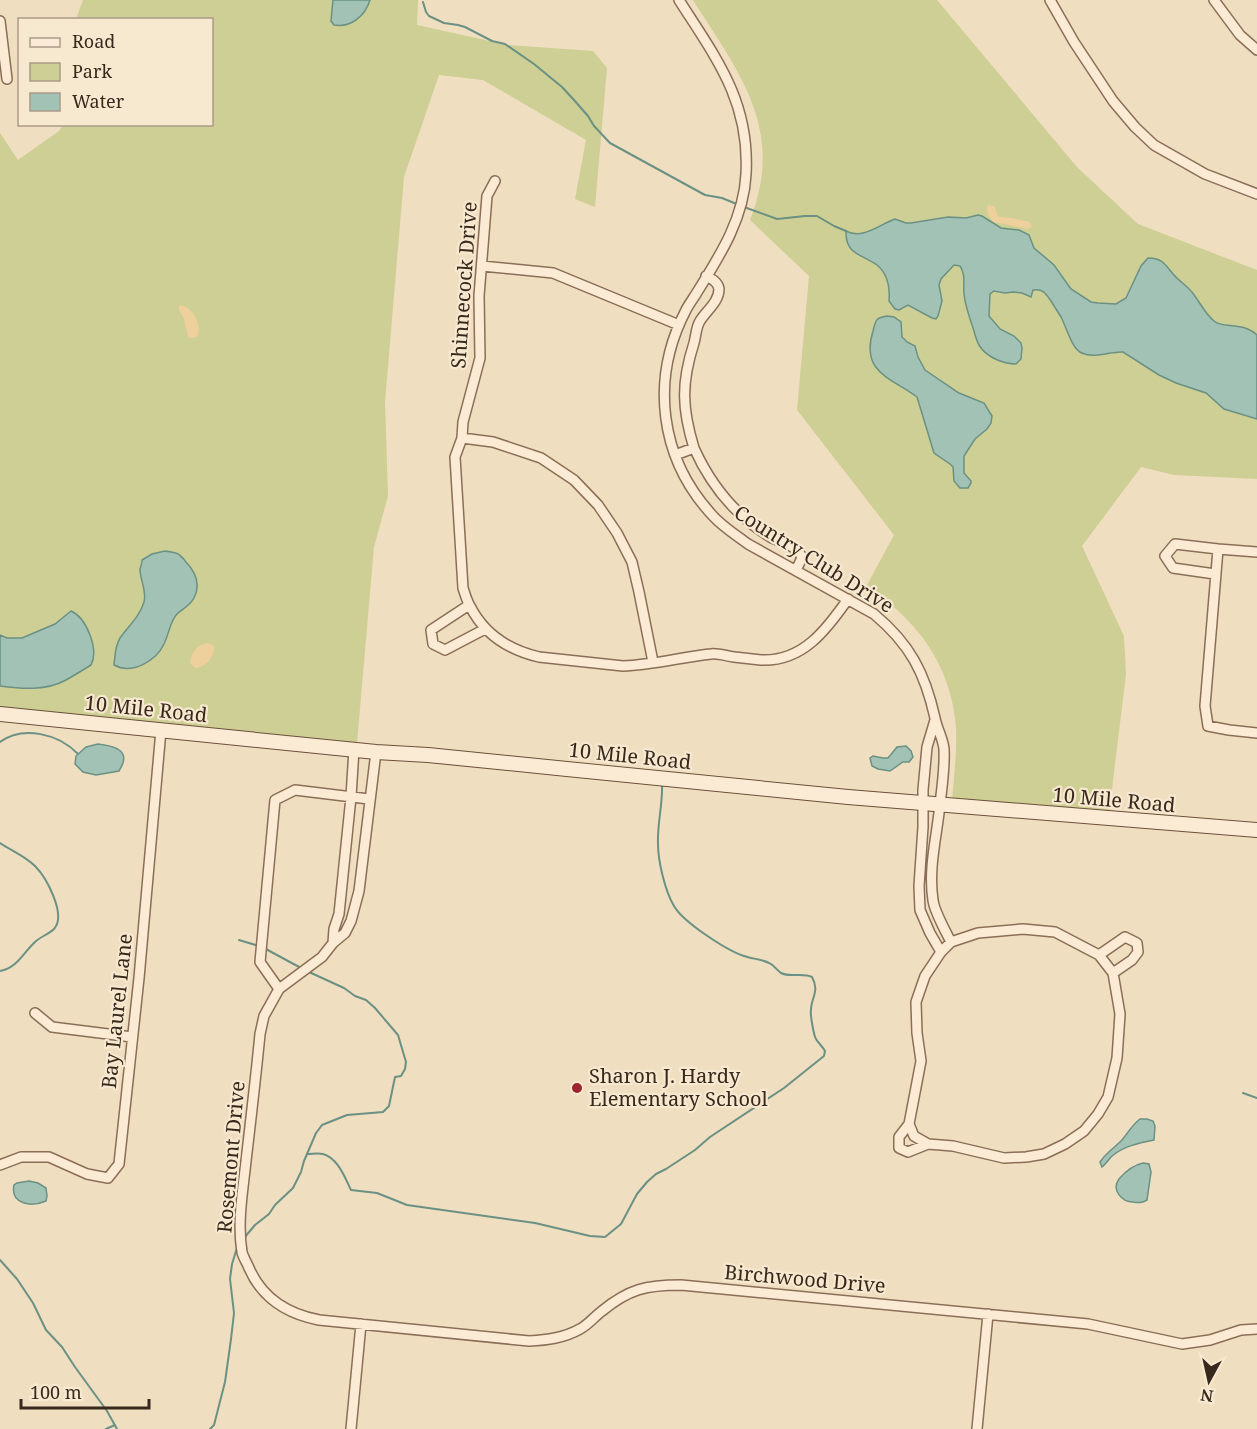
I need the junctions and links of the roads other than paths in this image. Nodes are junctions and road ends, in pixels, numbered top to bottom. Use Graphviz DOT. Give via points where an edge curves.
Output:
graph roads {
  1 [pos="679,0"];
  2 [pos="1050,0"];
  3 [pos="1214,0"];
  4 [pos="0,21"];
  5 [pos="1257,50"];
  6 [pos="7,79"];
  7 [pos="495,181"];
  8 [pos="1257,194"];
  9 [pos="482,266"];
  10 [pos="706,276"];
  11 [pos="679,325"];
  12 [pos="462,438"];
  13 [pos="694,448"];
  14 [pos="675,455"];
  15 [pos="1218,549"];
  16 [pos="1257,552"];
  17 [pos="796,570"];
  18 [pos="1215,574"];
  19 [pos="848,599"];
  20 [pos="469,605"];
  21 [pos="484,629"];
  22 [pos="653,662"];
  23 [pos="0,714"];
  24 [pos="935,720"];
  25 [pos="161,730"];
  26 [pos="1257,733"];
  27 [pos="354,748"];
  28 [pos="376,752"];
  29 [pos="351,797"];
  30 [pos="369,799"];
  31 [pos="923,804"];
  32 [pos="940,805"];
  33 [pos="1257,830"];
  34 [pos="342,888"];
  35 [pos="359,891"];
  36 [pos="951,942"];
  37 [pos="333,943"];
  38 [pos="941,952"];
  39 [pos="1099,955"];
  40 [pos="1113,973"];
  41 [pos="279,989"];
  42 [pos="34,1013"];
  43 [pos="132,1037"];
  44 [pos="909,1124"];
  45 [pos="928,1144"];
  46 [pos="0,1165"];
  47 [pos="988,1314"];
  48 [pos="361,1324"];
  49 [pos="1257,1329"];
  50 [pos="351,1429"];
  51 [pos="977,1429"];
  1 -- 10 [label="street, Country Club Drive" via="732,88 746,141 746,176 740,206 729,239"];
  2 -- 8 [label="street" via="1113,101 1154,145 1205,174"];
  3 -- 5 [label="street" via="1240,35"];
  4 -- 6 [label="street"];
  7 -- 9 [label="street, Shinnecock Drive" via="487,196"];
  9 -- 11 [label="street" via="553,273"];
  9 -- 12 [label="street, Shinnecock Drive" via="480,358"];
  10 -- 11 [label="street, Country Club Drive"];
  10 -- 13 [label="street" via="719,288 699,322 685,382 687,424"];
  11 -- 14 [label="street, Country Club Drive" via="664,385 667,429"];
  12 -- 20 [label="street, Shinnecock Drive" via="455,457 463,588"];
  12 -- 22 [label="street" via="493,442 541,458 574,480 598,505 632,562"];
  13 -- 14 [label="street"];
  13 -- 17 [label="street" via="705,472 729,505 755,527 800,553 802,558"];
  14 -- 17 [label="street, Country Club Drive" via="687,481 714,517 748,544"];
  15 -- 16 [label="street"];
  15 -- 18 [label="street"];
  15 -- 18 [label="street" via="1174,544 1165,556 1173,568"];
  17 -- 19 [label="street, Country Club Drive"];
  18 -- 26 [label="street" via="1205,706 1208,726"];
  19 -- 22 [label="street, Shinnecock Drive" via="814,641 779,658 714,654"];
  19 -- 24 [label="street, Country Club Drive" via="889,627 916,661"];
  20 -- 21 [label="street, Shinnecock Drive"];
  20 -- 21 [label="street" via="431,630 433,644 445,651"];
  21 -- 22 [label="street, Shinnecock Drive" via="503,643 539,657 623,666"];
  23 -- 25 [label="main road, 10 Mile Road"];
  24 -- 31 [label="street" via="927,747"];
  24 -- 32 [label="street, Country Club Drive" via="944,750"];
  25 -- 27 [label="main road, 10 Mile Road"];
  25 -- 43 [label="street, Bay Laurel Lane"];
  27 -- 28 [label="main road, 10 Mile Road"];
  27 -- 29 [label="street"];
  28 -- 30 [label="street, Rosemont Drive"];
  28 -- 31 [label="main road, 10 Mile Road"];
  29 -- 30 [label="street"];
  29 -- 34 [label="street"];
  29 -- 41 [label="street" via="295,790 275,800 261,962"];
  30 -- 35 [label="street, Rosemont Drive"];
  31 -- 32 [label="main road, 10 Mile Road"];
  31 -- 38 [label="street" via="920,910"];
  32 -- 33 [label="main road, 10 Mile Road"];
  32 -- 36 [label="street, Country Club Drive" via="932,865 933,903"];
  34 -- 35 [label="street"];
  34 -- 37 [label="street"];
  35 -- 37 [label="street, Rosemont Drive" via="345,933"];
  36 -- 38 [label="street"];
  36 -- 39 [label="street" via="978,933 1023,929 1055,932"];
  37 -- 41 [label="street, Rosemont Drive" via="322,957"];
  38 -- 44 [label="street" via="916,1002 921,1060"];
  39 -- 40 [label="street"];
  39 -- 40 [label="street" via="1125,938 1137,943 1138,952 1132,960"];
  40 -- 45 [label="street" via="1120,1014 1117,1058 1108,1097 1084,1131 1044,1154 1026,1157 1004,1158"];
  41 -- 48 [label="street, Rosemont Drive" via="264,1016 260,1034 240,1228 242,1253 253,1277 277,1304 306,1317"];
  42 -- 43 [label="street" via="52,1027"];
  43 -- 46 [label="street, Bay Laurel Lane" via="119,1164 108,1178 87,1174 49,1156 21,1157"];
  44 -- 45 [label="street" via="914,1136"];
  44 -- 45 [label="street" via="899,1137 899,1148 908,1152"];
  47 -- 48 [label="street, Birchwood Drive" via="658,1285 623,1296 582,1329 548,1340"];
  47 -- 49 [label="street, Birchwood Drive" via="1088,1324 1182,1344"];
  47 -- 51 [label="street"];
  48 -- 50 [label="street"];
}
